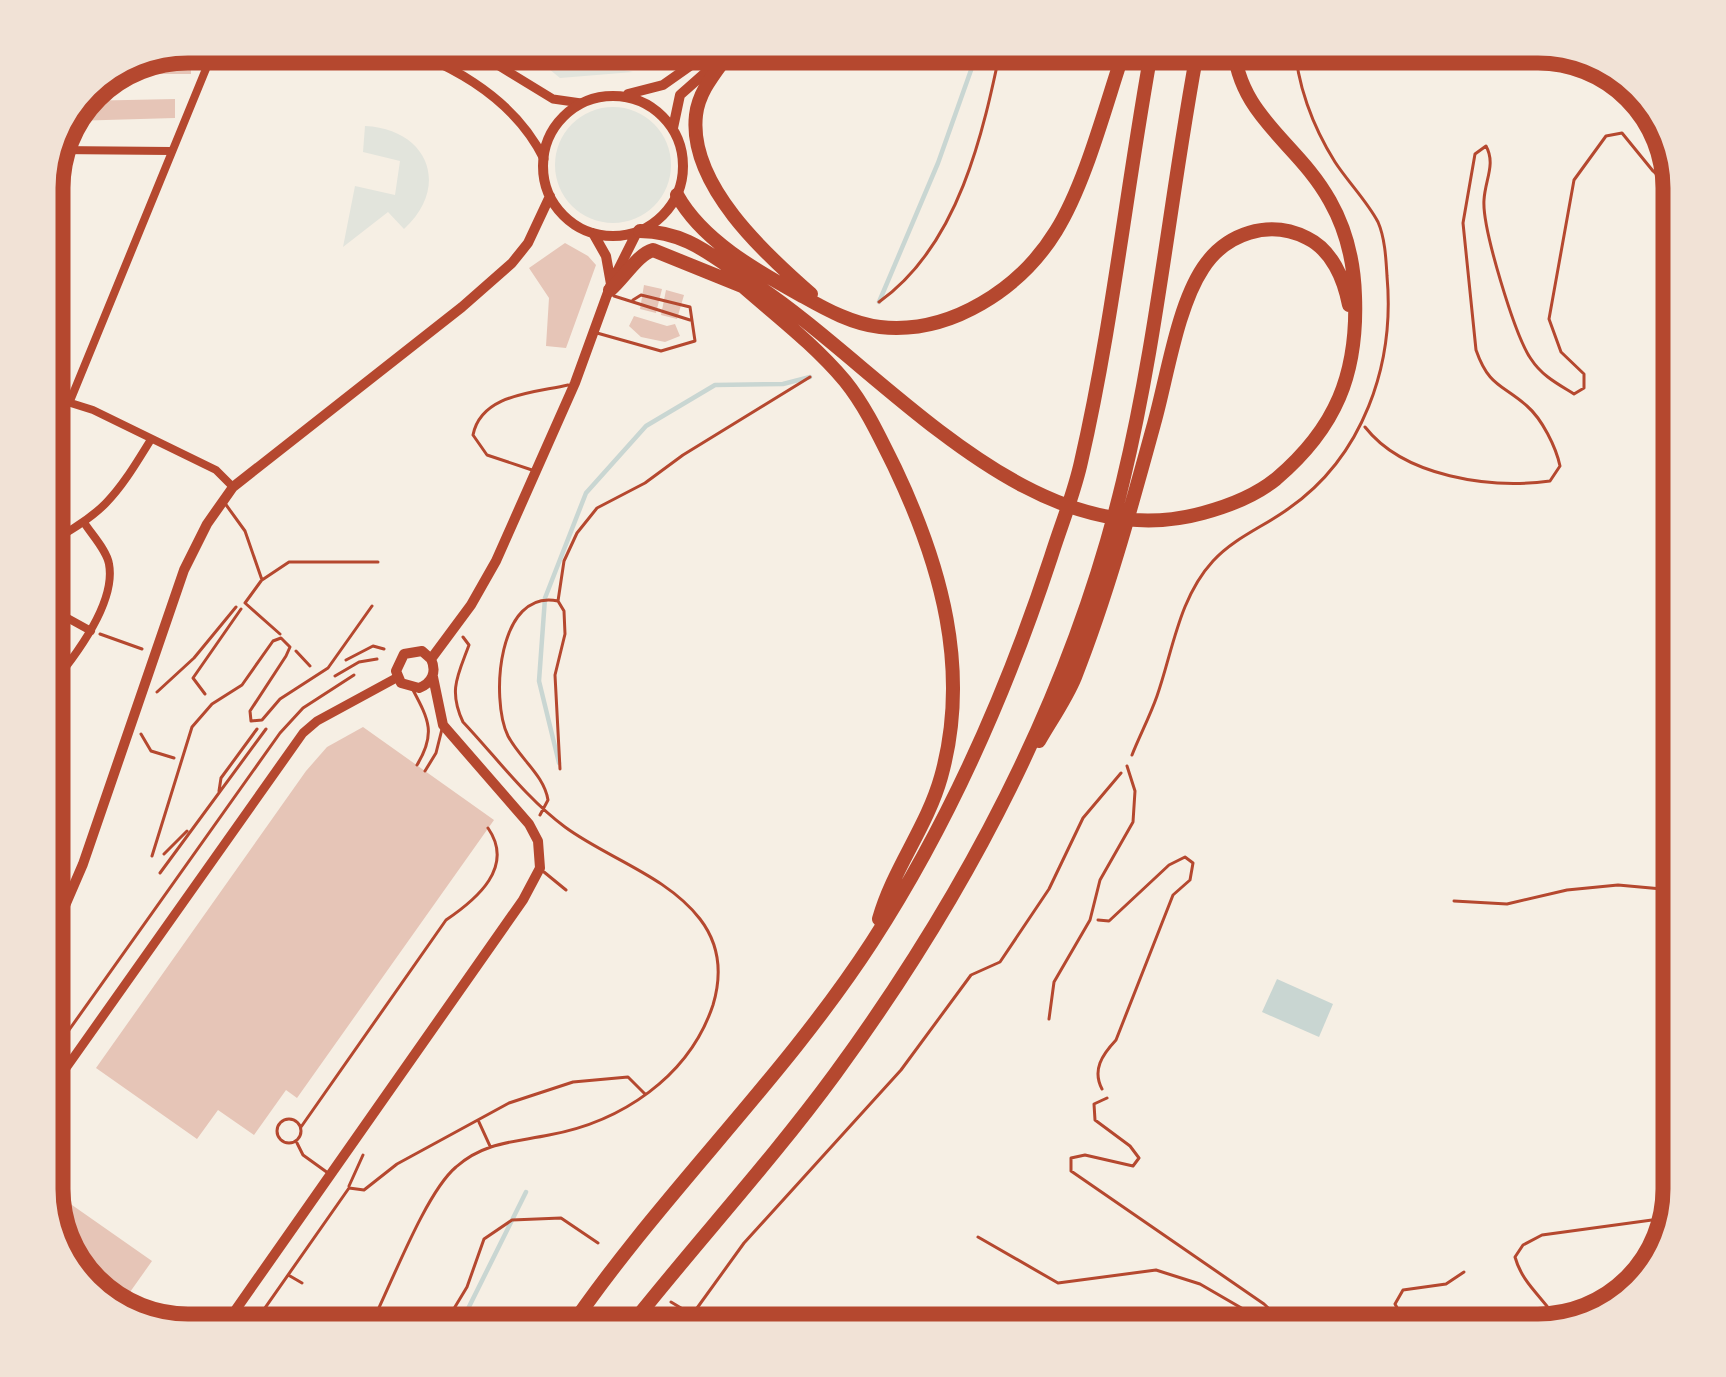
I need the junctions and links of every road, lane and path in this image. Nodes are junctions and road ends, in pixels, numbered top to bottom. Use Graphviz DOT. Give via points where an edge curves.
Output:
graph roads {
  1 [pos="208,63"];
  2 [pos="439,63"];
  3 [pos="494,63"];
  4 [pos="700,63"];
  5 [pos="713,63"];
  6 [pos="721,63"];
  7 [pos="996,63"];
  8 [pos="1119,63"];
  9 [pos="1151,63"];
  10 [pos="1196,63"];
  11 [pos="1237,63"];
  12 [pos="1297,63"];
  13 [pos="621,95"];
  14 [pos="581,103"];
  15 [pos="673,128"];
  16 [pos="69,150"];
  17 [pos="171,152"];
  18 [pos="544,159"];
  19 [pos="1662,180"];
  20 [pos="677,195"];
  21 [pos="550,196"];
  22 [pos="639,232"];
  23 [pos="593,233"];
  24 [pos="708,254"];
  25 [pos="755,270"];
  26 [pos="742,286"];
  27 [pos="610,289"];
  28 [pos="767,290"];
  29 [pos="633,300"];
  30 [pos="879,302"];
  31 [pos="833,314"];
  32 [pos="692,320"];
  33 [pos="596,333"];
  34 [pos="1355,345"];
  35 [pos="810,377"];
  36 [pos="575,383"];
  37 [pos="63,399"];
  38 [pos="70,401"];
  39 [pos="63,408"];
  40 [pos="1364,426"];
  41 [pos="151,440"];
  42 [pos="536,472"];
  43 [pos="233,487"];
  44 [pos="224,500"];
  45 [pos="85,524"];
  46 [pos="63,535"];
  47 [pos="378,562"];
  48 [pos="262,580"];
  49 [pos="558,601"];
  50 [pos="245,603"];
  51 [pos="372,606"];
  52 [pos="63,616"];
  53 [pos="454,626"];
  54 [pos="91,631"];
  55 [pos="281,638"];
  56 [pos="384,649"];
  57 [pos="155,653"];
  58 [pos="304,657"];
  59 [pos="377,659"];
  60 [pos="431,659"];
  61 [pos="340,664"];
  62 [pos="63,668"];
  63 [pos="312,670"];
  64 [pos="354,675"];
  65 [pos="398,677"];
  66 [pos="433,677"];
  67 [pos="328,680"];
  68 [pos="162,688"];
  69 [pos="211,688"];
  70 [pos="412,688"];
  71 [pos="204,693"];
  72 [pos="212,704"];
  73 [pos="146,720"];
  74 [pos="274,722"];
  75 [pos="258,723"];
  76 [pos="443,724"];
  77 [pos="173,758"];
  78 [pos="417,765"];
  79 [pos="1127,766"];
  80 [pos="560,769"];
  81 [pos="424,771"];
  82 [pos="219,793"];
  83 [pos="1004,803"];
  84 [pos="545,810"];
  85 [pos="529,824"];
  86 [pos="194,827"];
  87 [pos="488,828"];
  88 [pos="152,856"];
  89 [pos="161,857"];
  90 [pos="540,868"];
  91 [pos="160,873"];
  92 [pos="1663,889"];
  93 [pos="566,890"];
  94 [pos="1454,901"];
  95 [pos="63,910"];
  96 [pos="1090,920"];
  97 [pos="872,940"];
  98 [pos="1049,1019"];
  99 [pos="63,1038"];
  100 [pos="63,1072"];
  101 [pos="646,1096"];
  102 [pos="1107,1098"];
  103 [pos="478,1121"];
  104 [pos="301,1126"];
  105 [pos="296,1142"];
  106 [pos="490,1145"];
  107 [pos="363,1155"];
  108 [pos="330,1174"];
  109 [pos="349,1187"];
  110 [pos="1659,1218"];
  111 [pos="978,1237"];
  112 [pos="598,1243"];
  113 [pos="1464,1273"];
  114 [pos="288,1275"];
  115 [pos="302,1283"];
  116 [pos="671,1302"];
  117 [pos="1553,1313"];
  118 [pos="233,1314"];
  119 [pos="261,1314"];
  120 [pos="376,1314"];
  121 [pos="451,1314"];
  122 [pos="583,1314"];
  123 [pos="640,1314"];
  124 [pos="690,1314"];
  125 [pos="693,1314"];
  126 [pos="1252,1314"];
  127 [pos="1275,1314"];
  128 [pos="1400,1314"];
  1 -- 17 [label="street"];
  2 -- 18 [label="street" via="522,122"];
  3 -- 14 [label="street" via="553,99"];
  4 -- 13 [label="main road" via="662,86"];
  5 -- 15 [label="main road" via="680,95"];
  6 -- 31 [label="highway" via="699,100 704,159 745,231"];
  7 -- 30 [label="path" via="959,200 923,262"];
  8 -- 31 [label="highway" via="1058,228 1002,292 927,325 880,327"];
  9 -- 97 [label="highway" via="1080,467 1010,672"];
  10 -- 83 [label="highway" via="1123,482 1061,672"];
  11 -- 34 [label="highway" via="1242,90 1328,197 1346,236"];
  12 -- 40 [label="path" via="1332,158 1383,242 1381,370"];
  13 -- 14 [label="main road"];
  13 -- 15 [label="main road" via="649,105"];
  14 -- 18 [label="main road" via="554,130"];
  15 -- 20 [label="main road" via="683,154"];
  16 -- 17 [label="street"];
  17 -- 38 [label="street"];
  18 -- 21 [label="main road"];
  19 -- 40 [label="path" via="1622,133 1606,136 1574,180 1549,320 1561,352 1584,374 1584,388 1574,394 1529,357 1486,236 1492,157 1486,146 1475,154 1462,223 1476,350 1482,368 1529,407 1557,451 1560,466 1550,481 1516,486 1430,470 1379,445"];
  20 -- 22 [label="main road"];
  20 -- 25 [label="highway"];
  21 -- 23 [label="main road"];
  21 -- 43 [label="main road" via="512,263"];
  22 -- 23 [label="main road"];
  22 -- 24 [label="highway" via="682,236"];
  22 -- 27 [label="main road"];
  23 -- 27 [label="main road"];
  24 -- 26 [label="highway"];
  24 -- 28 [label="highway"];
  25 -- 28 [label="highway"];
  25 -- 31 [label="highway"];
  26 -- 27 [label="highway" via="653,250"];
  26 -- 97 [label="highway" via="818,351 873,423 946,610 953,698 941,777"];
  27 -- 29 [label="lane"];
  27 -- 33 [label="main road"];
  28 -- 34 [label="highway" via="1017,486 1120,521 1185,518 1264,489 1329,421"];
  29 -- 32 [label="lane"];
  29 -- 32 [label="lane" via="690,307"];
  32 -- 33 [label="lane" via="695,341 673,350"];
  33 -- 36 [label="main road"];
  34 -- 83 [label="highway" via="1342,276 1310,238 1255,229 1203,267 1074,680"];
  35 -- 49 [label="path" via="597,508 564,561"];
  36 -- 42 [label="main road"];
  36 -- 42 [label="lane" via="490,405 476,418 473,435 487,455"];
  37 -- 38 [label="street"];
  38 -- 39 [label="lane"];
  38 -- 41 [label="street"];
  40 -- 79 [label="path" via="1290,508 1213,561 1189,596"];
  41 -- 43 [label="street" via="216,470"];
  41 -- 45 [label="street" via="119,491"];
  42 -- 53 [label="main road" via="484,586"];
  43 -- 44 [label="main road"];
  44 -- 48 [label="lane" via="245,530"];
  44 -- 57 [label="main road" via="184,570"];
  45 -- 46 [label="street"];
  45 -- 54 [label="street" via="110,562 109,590"];
  47 -- 48 [label="lane" via="289,562"];
  48 -- 50 [label="lane"];
  49 -- 80 [label="path" via="565,634 555,675"];
  49 -- 84 [label="path" via="532,602 518,614 500,682 508,736 546,787"];
  50 -- 55 [label="lane"];
  50 -- 68 [label="path"];
  50 -- 71 [label="path" via="193,678"];
  51 -- 75 [label="lane" via="328,668"];
  52 -- 54 [label="street"];
  53 -- 60 [label="main road"];
  53 -- 84 [label="path" via="469,645 453,687 455,705"];
  54 -- 57 [label="path"];
  54 -- 62 [label="street"];
  55 -- 72 [label="lane" via="242,685"];
  55 -- 75 [label="lane" via="290,647 250,711"];
  56 -- 61 [label="path" via="374,646"];
  57 -- 95 [label="main road"];
  58 -- 63 [label="path"];
  59 -- 67 [label="path"];
  60 -- 65 [label="main road" via="422,651 404,654"];
  60 -- 66 [label="main road"];
  64 -- 99 [label="path" via="280,733"];
  65 -- 70 [label="main road"];
  65 -- 100 [label="street" via="303,733"];
  66 -- 70 [label="main road"];
  66 -- 76 [label="main road"];
  69 -- 71 [label="path"];
  70 -- 78 [label="lane" via="431,726"];
  71 -- 72 [label="path"];
  72 -- 88 [label="lane" via="192,727"];
  73 -- 77 [label="path" via="141,734 151,751"];
  74 -- 82 [label="path"];
  75 -- 82 [label="path"];
  76 -- 81 [label="lane"];
  76 -- 85 [label="main road"];
  79 -- 96 [label="lane" via="1133,822 1100,880"];
  79 -- 125 [label="path" via="1083,818 1049,890 1000,962 971,975 901,1070 744,1244"];
  82 -- 86 [label="path"];
  83 -- 123 [label="highway" via="906,974 832,1078"];
  84 -- 85 [label="path"];
  84 -- 101 [label="path" via="693,910 713,940 719,972 710,1014 678,1066"];
  85 -- 90 [label="main road"];
  86 -- 89 [label="path"];
  86 -- 91 [label="path"];
  87 -- 104 [label="lane" via="498,854 494,874 446,920"];
  90 -- 93 [label="lane"];
  90 -- 108 [label="main road"];
  92 -- 94 [label="lane" via="1618,885 1507,904"];
  96 -- 98 [label="lane" via="1054,982"];
  96 -- 102 [label="path" via="1109,921 1169,865 1193,862 1116,1040 1101,1057 1097,1080"];
  97 -- 122 [label="highway"];
  101 -- 103 [label="path" via="628,1077 573,1082"];
  101 -- 106 [label="path" via="586,1125"];
  102 -- 127 [label="lane" via="1094,1104 1095,1120 1138,1158 1133,1166 1085,1155 1071,1158 1070,1171"];
  103 -- 106 [label="path"];
  103 -- 109 [label="path" via="364,1190"];
  104 -- 105 [label="lane"];
  104 -- 105 [label="lane" via="291,1119 278,1126 281,1141"];
  105 -- 108 [label="lane"];
  106 -- 120 [label="path" via="443,1180"];
  107 -- 109 [label="path"];
  108 -- 118 [label="main road"];
  109 -- 114 [label="path"];
  110 -- 117 [label="path" via="1542,1235 1523,1245 1515,1257 1521,1278"];
  111 -- 126 [label="lane" via="1058,1283 1156,1270"];
  112 -- 121 [label="path" via="561,1218 512,1220 484,1239"];
  113 -- 128 [label="path" via="1403,1290 1395,1304"];
  114 -- 115 [label="path"];
  114 -- 119 [label="path"];
  116 -- 124 [label="path"];
}
